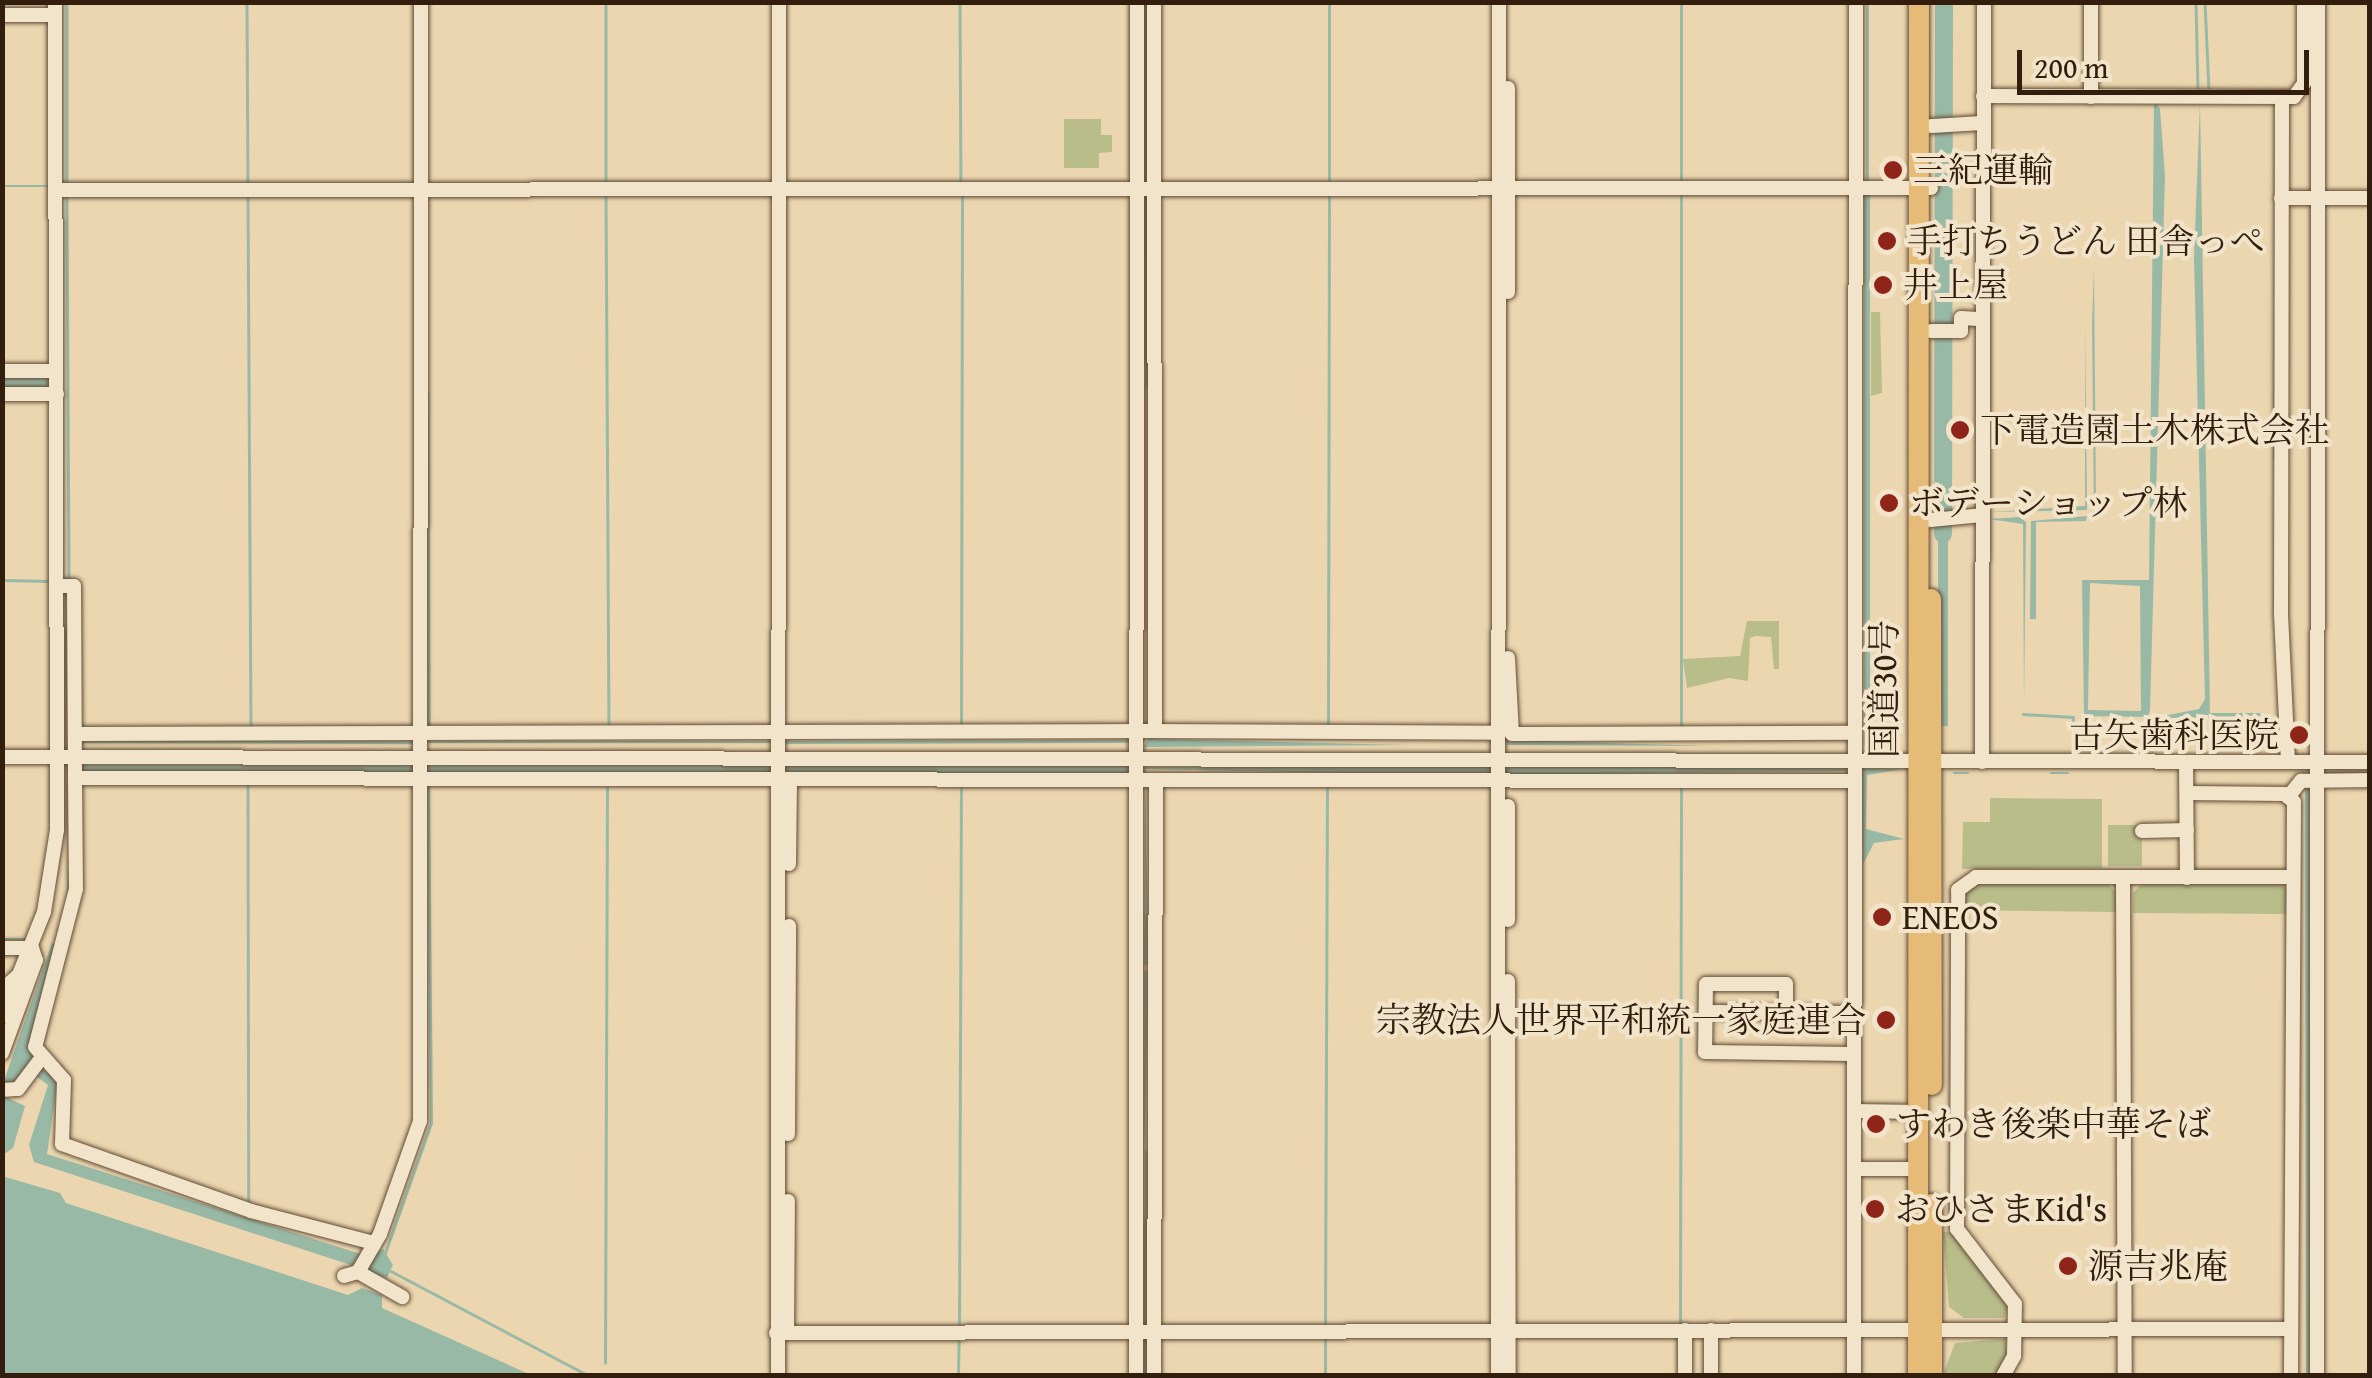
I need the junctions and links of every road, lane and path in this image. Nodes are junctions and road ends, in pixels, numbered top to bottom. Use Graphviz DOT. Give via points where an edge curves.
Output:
graph roads {
  1 [pos="420,2"];
  2 [pos="779,2"];
  3 [pos="1137,2"];
  4 [pos="1154,2"];
  5 [pos="1498,2"];
  6 [pos="1508,2"];
  7 [pos="1856,2"];
  8 [pos="1918,2"];
  9 [pos="1931,2"];
  10 [pos="1984,2"];
  11 [pos="2090,2"];
  12 [pos="2304,2"];
  13 [pos="2318,2"];
  14 [pos="55,9"];
  15 [pos="2,15"];
  16 [pos="1983,96"];
  17 [pos="2091,96"];
  18 [pos="2282,98"];
  19 [pos="1983,123"];
  20 [pos="1940,126"];
  21 [pos="782,188"];
  22 [pos="1503,188"];
  23 [pos="1863,188"];
  24 [pos="1924,188"];
  25 [pos="1146,189"];
  26 [pos="64,190"];
  27 [pos="424,191"];
  28 [pos="2281,198"];
  29 [pos="2314,198"];
  30 [pos="2370,198"];
  31 [pos="1983,319"];
  32 [pos="1940,331"];
  33 [pos="2,371"];
  34 [pos="56,371"];
  35 [pos="2,394"];
  36 [pos="56,394"];
  37 [pos="1983,515"];
  38 [pos="1939,520"];
  39 [pos="65,586"];
  40 [pos="1853,733"];
  41 [pos="75,734"];
  42 [pos="1411,745"];
  43 [pos="1500,751"];
  44 [pos="422,752"];
  45 [pos="782,755"];
  46 [pos="1143,756"];
  47 [pos="2,757"];
  48 [pos="58,758"];
  49 [pos="1854,760"];
  50 [pos="1924,761"];
  51 [pos="1982,762"];
  52 [pos="2288,762"];
  53 [pos="2370,762"];
  54 [pos="76,769"];
  55 [pos="2186,769"];
  56 [pos="2318,772"];
  57 [pos="2370,780"];
  58 [pos="1854,781"];
  59 [pos="2187,793"];
  60 [pos="2288,797"];
  61 [pos="2187,830"];
  62 [pos="2142,831"];
  63 [pos="2293,877"];
  64 [pos="2123,878"];
  65 [pos="2186,878"];
  66 [pos="2,948"];
  67 [pos="32,948"];
  68 [pos="22,972"];
  69 [pos="2,990"];
  70 [pos="1706,1012"];
  71 [pos="1786,1012"];
  72 [pos="1854,1014"];
  73 [pos="2,1017"];
  74 [pos="2,1053"];
  75 [pos="1853,1054"];
  76 [pos="36,1065"];
  77 [pos="6,1091"];
  78 [pos="1854,1112"];
  79 [pos="1918,1112"];
  80 [pos="1858,1169"];
  81 [pos="1919,1169"];
  82 [pos="362,1260"];
  83 [pos="402,1297"];
  84 [pos="1925,1328"];
  85 [pos="2291,1329"];
  86 [pos="1685,1330"];
  87 [pos="1711,1330"];
  88 [pos="1854,1330"];
  89 [pos="2014,1330"];
  90 [pos="2124,1330"];
  91 [pos="1145,1331"];
  92 [pos="1504,1331"];
  93 [pos="782,1333"];
  94 [pos="778,1376"];
  95 [pos="1136,1376"];
  96 [pos="1154,1376"];
  97 [pos="1498,1376"];
  98 [pos="1509,1376"];
  99 [pos="1685,1376"];
  100 [pos="1712,1376"];
  101 [pos="1854,1376"];
  102 [pos="1918,1376"];
  103 [pos="1932,1376"];
  104 [pos="2003,1376"];
  105 [pos="2125,1376"];
  106 [pos="2291,1376"];
  107 [pos="2317,1376"];
  1 -- 27 [label="street"];
  2 -- 21 [label="street"];
  3 -- 25 [label="street"];
  4 -- 25 [label="street"];
  5 -- 22 [label="street"];
  6 -- 22 [label="street"];
  7 -- 23 [label="street"];
  8 -- 24 [label="highway, 国道30号"];
  9 -- 20 [label="highway, 国道30号"];
  10 -- 16 [label="street"];
  11 -- 17 [label="street"];
  12 -- 18 [label="street" via="2304,83 2294,97"];
  13 -- 29 [label="street"];
  14 -- 15 [label="street"];
  14 -- 26 [label="street"];
  16 -- 17 [label="street"];
  16 -- 19 [label="street"];
  17 -- 18 [label="street"];
  18 -- 28 [label="street"];
  19 -- 20 [label="street"];
  19 -- 31 [label="street"];
  20 -- 24 [label="highway, 国道30号"];
  21 -- 25 [label="street"];
  21 -- 27 [label="street"];
  21 -- 45 [label="street"];
  22 -- 23 [label="street"];
  22 -- 25 [label="street"];
  22 -- 43 [label="street"];
  23 -- 24 [label="street"];
  23 -- 40 [label="street"];
  24 -- 32 [label="highway, 国道30号"];
  24 -- 50 [label="highway, 国道30号"];
  25 -- 46 [label="street"];
  26 -- 27 [label="street"];
  26 -- 34 [label="street"];
  27 -- 44 [label="street"];
  28 -- 29 [label="street"];
  28 -- 52 [label="street"];
  29 -- 30 [label="street"];
  29 -- 56 [label="street"];
  31 -- 32 [label="street" via="1961,318 1961,331"];
  31 -- 37 [label="street"];
  32 -- 38 [label="highway, 国道30号"];
  33 -- 34 [label="street"];
  34 -- 36 [label="street"];
  35 -- 36 [label="street"];
  36 -- 39 [label="street"];
  37 -- 38 [label="street"];
  37 -- 51 [label="street"];
  38 -- 50 [label="highway, 国道30号"];
  39 -- 41 [label="street"];
  39 -- 48 [label="street"];
  40 -- 43 [label="street" via="1680,735"];
  40 -- 49 [label="street"];
  41 -- 44 [label="street"];
  41 -- 54 [label="street"];
  42 -- 43 [label="street"];
  42 -- 43 [label="street"];
  42 -- 46 [label="street"];
  42 -- 46 [label="street"];
  43 -- 46 [label="street"];
  43 -- 49 [label="street"];
  43 -- 58 [label="street"];
  43 -- 92 [label="street"];
  44 -- 45 [label="street"];
  44 -- 45 [label="street"];
  44 -- 45 [label="street" via="609,734"];
  44 -- 54 [label="street"];
  44 -- 54 [label="street"];
  44 -- 82 [label="street" via="420,1121"];
  45 -- 46 [label="street"];
  45 -- 46 [label="street"];
  45 -- 46 [label="street" via="962,733"];
  45 -- 93 [label="street"];
  46 -- 91 [label="street"];
  47 -- 48 [label="street"];
  48 -- 54 [label="street"];
  48 -- 67 [label="street" via="52,876"];
  49 -- 50 [label="street"];
  49 -- 58 [label="street"];
  50 -- 51 [label="street"];
  50 -- 79 [label="highway, 国道30号"];
  50 -- 84 [label="highway, 国道30号"];
  51 -- 55 [label="street"];
  52 -- 55 [label="street"];
  52 -- 56 [label="street"];
  53 -- 56 [label="street"];
  54 -- 76 [label="street" via="76,889 36,1034"];
  55 -- 59 [label="street"];
  56 -- 57 [label="street"];
  56 -- 60 [label="street"];
  56 -- 107 [label="street"];
  58 -- 72 [label="street"];
  59 -- 60 [label="street"];
  59 -- 61 [label="street"];
  60 -- 63 [label="street" via="2294,802"];
  61 -- 62 [label="street"];
  61 -- 65 [label="street"];
  63 -- 65 [label="street"];
  63 -- 85 [label="street"];
  64 -- 65 [label="street"];
  64 -- 89 [label="street" via="1976,877 1958,890 1956,1229 2011,1292"];
  64 -- 90 [label="street"];
  66 -- 67 [label="street"];
  67 -- 68 [label="street"];
  67 -- 74 [label="street" via="36,960"];
  68 -- 69 [label="street"];
  68 -- 73 [label="street"];
  70 -- 71 [label="street"];
  70 -- 71 [label="street" via="1706,984 1786,984"];
  70 -- 75 [label="street" via="1705,1052"];
  71 -- 72 [label="street"];
  72 -- 75 [label="street"];
  75 -- 78 [label="street"];
  76 -- 77 [label="street"];
  76 -- 82 [label="street" via="64,1080 58,1136 69,1150 276,1219"];
  78 -- 79 [label="street"];
  78 -- 80 [label="street"];
  79 -- 81 [label="highway, 国道30号"];
  80 -- 81 [label="street"];
  80 -- 88 [label="street"];
  81 -- 84 [label="highway, 国道30号"];
  82 -- 83 [label="street"];
  84 -- 88 [label="street"];
  84 -- 89 [label="street"];
  84 -- 102 [label="highway, 国道30号"];
  84 -- 103 [label="highway, 国道30号"];
  85 -- 90 [label="street"];
  85 -- 106 [label="street"];
  86 -- 87 [label="street"];
  86 -- 92 [label="street"];
  86 -- 99 [label="street"];
  87 -- 88 [label="street"];
  87 -- 100 [label="street"];
  88 -- 101 [label="street"];
  89 -- 90 [label="street"];
  89 -- 104 [label="street" via="2014,1356"];
  90 -- 105 [label="street"];
  91 -- 92 [label="street"];
  91 -- 93 [label="street"];
  91 -- 95 [label="street"];
  91 -- 96 [label="street"];
  92 -- 97 [label="street"];
  92 -- 98 [label="street"];
  93 -- 94 [label="street"];
}
